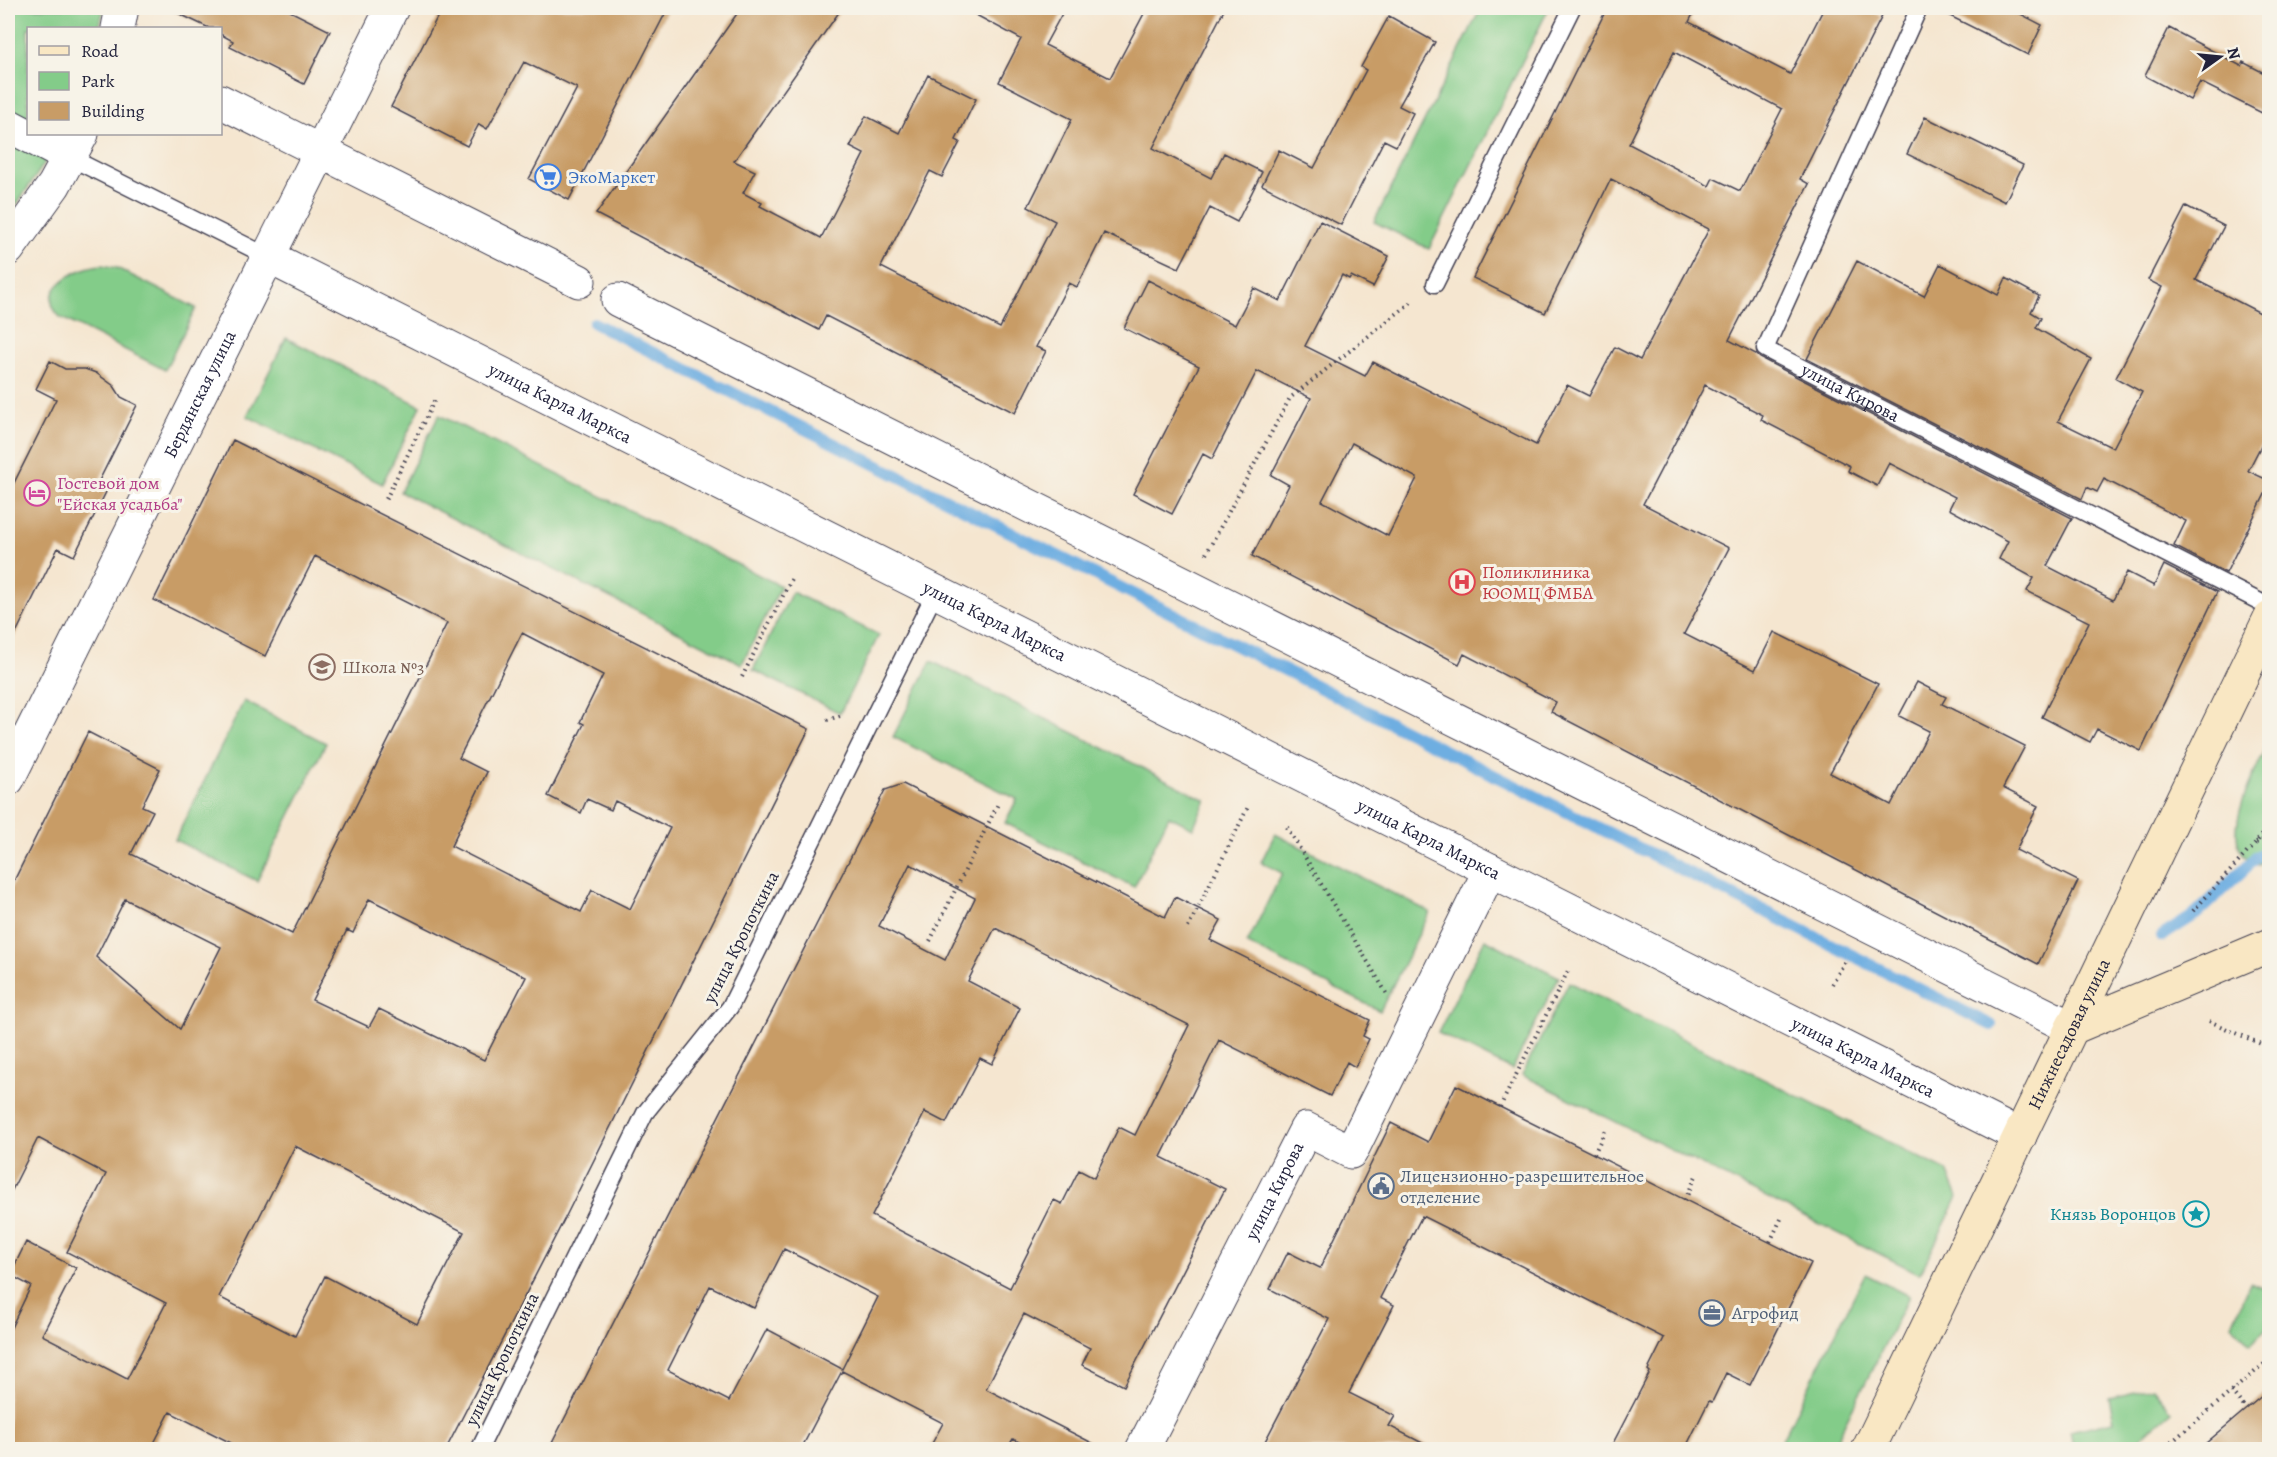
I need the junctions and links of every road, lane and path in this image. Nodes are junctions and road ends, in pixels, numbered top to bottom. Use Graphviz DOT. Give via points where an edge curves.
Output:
graph roads {
  1 [pos="122,8"];
  2 [pos="392,8"];
  3 [pos="1572,8"];
  4 [pos="1919,8"];
  5 [pos="118,27"];
  6 [pos="222,102"];
  7 [pos="8,125"];
  8 [pos="27,131"];
  9 [pos="42,135"];
  10 [pos="76,145"];
  11 [pos="320,151"];
  12 [pos="8,249"];
  13 [pos="267,256"];
  14 [pos="579,281"];
  15 [pos="1435,284"];
  16 [pos="618,300"];
  17 [pos="435,399"];
  18 [pos="386,499"];
  19 [pos="1203,560"];
  20 [pos="792,578"];
  21 [pos="936,591"];
  22 [pos="2270,607"];
  23 [pos="2270,618"];
  24 [pos="742,677"];
  25 [pos="8,779"];
  26 [pos="998,804"];
  27 [pos="1248,807"];
  28 [pos="2270,824"];
  29 [pos="1287,827"];
  30 [pos="2270,837"];
  31 [pos="2255,844"];
  32 [pos="1490,870"];
  33 [pos="2193,911"];
  34 [pos="1188,928"];
  35 [pos="930,940"];
  36 [pos="2270,945"];
  37 [pos="1841,968"];
  38 [pos="1569,969"];
  39 [pos="1832,984"];
  40 [pos="2209,1021"];
  41 [pos="2072,1028"];
  42 [pos="1410,1032"];
  43 [pos="2270,1048"];
  44 [pos="1500,1107"];
  45 [pos="1605,1131"];
  46 [pos="2020,1136"];
  47 [pos="1594,1154"];
  48 [pos="1696,1176"];
  49 [pos="1685,1200"];
  50 [pos="1781,1219"];
  51 [pos="1770,1242"];
  52 [pos="2270,1359"];
  53 [pos="2231,1391"];
  54 [pos="2246,1409"];
  55 [pos="479,1449"];
  56 [pos="1142,1449"];
  57 [pos="1868,1449"];
  58 [pos="2162,1449"];
  1 -- 5 [label="street"];
  2 -- 11 [label="street, Бердянская улица"];
  3 -- 15 [label="lane"];
  4 -- 22 [label="lane, улица Кирова" via="1765,349"];
  6 -- 11 [label="street"];
  7 -- 8 [label="street"];
  9 -- 10 [label="street"];
  10 -- 12 [label="street" via="36,213"];
  10 -- 13 [label="lane, улица Карла Маркса"];
  11 -- 13 [label="street, Бердянская улица"];
  11 -- 14 [label="street"];
  13 -- 21 [label="street, улица Карла Маркса"];
  13 -- 25 [label="street, Бердянская улица"];
  15 -- 19 [label="path" via="1290,398"];
  16 -- 41 [label="street"];
  17 -- 18 [label="path"];
  20 -- 24 [label="path"];
  21 -- 32 [label="street, улица Карла Маркса"];
  21 -- 55 [label="lane, улица Кропоткина" via="729,1007 645,1113"];
  23 -- 41 [label="street, Нижнесадовая улица"];
  26 -- 35 [label="path"];
  27 -- 34 [label="path"];
  28 -- 31 [label="path"];
  29 -- 42 [label="path"];
  30 -- 31 [label="path"];
  31 -- 33 [label="path"];
  32 -- 42 [label="street, улица Кирова"];
  32 -- 46 [label="street, улица Карла Маркса"];
  36 -- 41 [label="street"];
  37 -- 39 [label="path"];
  38 -- 44 [label="path"];
  40 -- 43 [label="path"];
  41 -- 46 [label="street, Нижнесадовая улица"];
  42 -- 56 [label="street, улица Кирова" via="1351,1152 1306,1129"];
  45 -- 47 [label="path"];
  46 -- 57 [label="street, Нижнесадовая улица"];
  48 -- 49 [label="path"];
  50 -- 51 [label="path"];
  52 -- 53 [label="path"];
  53 -- 54 [label="path"];
  53 -- 58 [label="path"];
}
